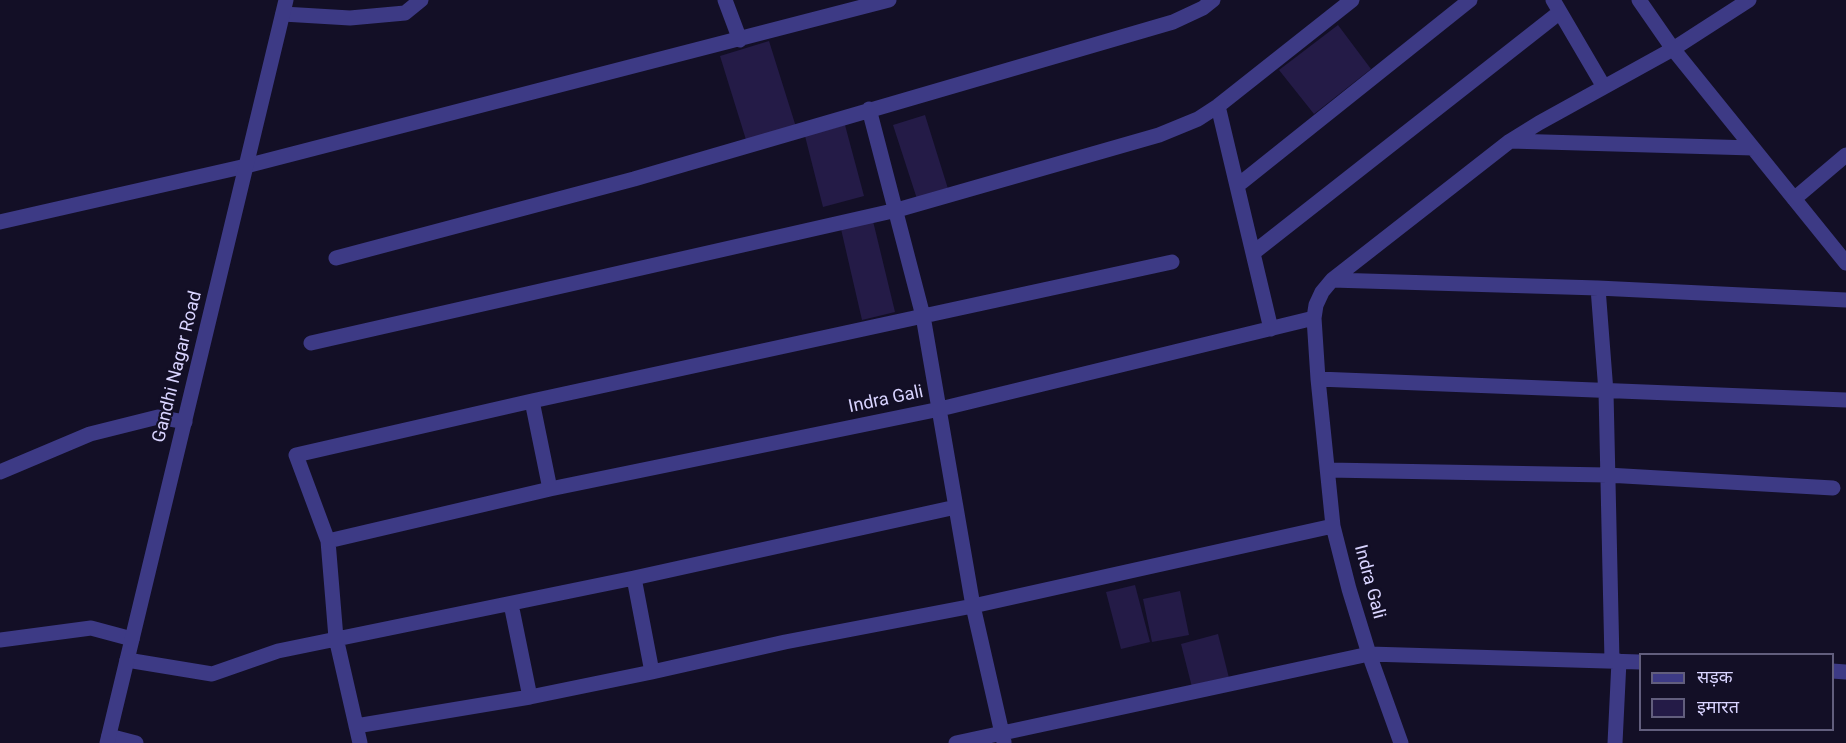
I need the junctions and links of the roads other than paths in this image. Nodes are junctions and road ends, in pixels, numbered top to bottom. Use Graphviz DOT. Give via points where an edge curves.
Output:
graph roads {
  1 [pos="421,0"];
  2 [pos="725,0"];
  3 [pos="889,0"];
  4 [pos="1213,0"];
  5 [pos="1352,0"];
  6 [pos="1470,0"];
  7 [pos="1639,0"];
  8 [pos="1749,0"];
  9 [pos="1556,6"];
  10 [pos="285,7"];
  11 [pos="740,40"];
  12 [pos="1673,49"];
  13 [pos="1604,87"];
  14 [pos="1218,106"];
  15 [pos="869,109"];
  16 [pos="1510,141"];
  17 [pos="1753,148"];
  18 [pos="1846,155"];
  19 [pos="246,166"];
  20 [pos="1237,186"];
  21 [pos="1794,199"];
  22 [pos="897,210"];
  23 [pos="0,222"];
  24 [pos="1253,253"];
  25 [pos="336,258"];
  26 [pos="1172,262"];
  27 [pos="1846,263"];
  28 [pos="1332,280"];
  29 [pos="1598,288"];
  30 [pos="1846,300"];
  31 [pos="1315,312"];
  32 [pos="924,316"];
  33 [pos="1270,329"];
  34 [pos="311,343"];
  35 [pos="1318,379"];
  36 [pos="1605,392"];
  37 [pos="1846,400"];
  38 [pos="532,401"];
  39 [pos="940,409"];
  40 [pos="185,422"];
  41 [pos="1328,470"];
  42 [pos="0,472"];
  43 [pos="1608,475"];
  44 [pos="1833,488"];
  45 [pos="550,489"];
  46 [pos="956,507"];
  47 [pos="1333,526"];
  48 [pos="328,541"];
  49 [pos="634,578"];
  50 [pos="511,604"];
  51 [pos="973,606"];
  52 [pos="336,638"];
  53 [pos="132,639"];
  54 [pos="0,640"];
  55 [pos="1369,654"];
  56 [pos="127,660"];
  57 [pos="1616,661"];
  58 [pos="1639,662"];
  59 [pos="652,672"];
  60 [pos="530,697"];
  61 [pos="356,726"];
  62 [pos="1003,738"];
  63 [pos="108,739"];
  64 [pos="136,743"];
  65 [pos="360,743"];
  66 [pos="956,743"];
  67 [pos="1401,743"];
  68 [pos="1615,743"];
  1 -- 10 [label="street" via="405,13 350,18"];
  2 -- 11 [label="street"];
  3 -- 11 [label="street"];
  4 -- 15 [label="street" via="1173,22"];
  5 -- 14 [label="street"];
  6 -- 20 [label="street"];
  7 -- 12 [label="street"];
  8 -- 12 [label="street"];
  9 -- 13 [label="street"];
  9 -- 24 [label="street"];
  10 -- 19 [label="street, Gandhi Nagar Road"];
  11 -- 19 [label="street"];
  12 -- 13 [label="street"];
  12 -- 17 [label="street"];
  13 -- 16 [label="street"];
  14 -- 20 [label="street"];
  14 -- 22 [label="street" via="1159,135"];
  15 -- 22 [label="street"];
  15 -- 25 [label="street" via="634,179"];
  16 -- 17 [label="street"];
  16 -- 28 [label="street"];
  17 -- 21 [label="street"];
  18 -- 21 [label="street"];
  19 -- 23 [label="street"];
  19 -- 40 [label="street, Gandhi Nagar Road"];
  20 -- 24 [label="street"];
  21 -- 27 [label="street"];
  22 -- 32 [label="street"];
  22 -- 34 [label="street"];
  24 -- 33 [label="street"];
  26 -- 32 [label="street"];
  28 -- 29 [label="street"];
  28 -- 31 [label="street" via="1322,292"];
  29 -- 30 [label="street"];
  29 -- 36 [label="street"];
  31 -- 33 [label="street, Indra Gali"];
  31 -- 35 [label="street, Indra Gali"];
  32 -- 38 [label="street"];
  32 -- 39 [label="street"];
  33 -- 39 [label="street, Indra Gali"];
  35 -- 36 [label="street"];
  35 -- 41 [label="street, Indra Gali"];
  36 -- 37 [label="street"];
  36 -- 43 [label="street"];
  38 -- 45 [label="street"];
  38 -- 48 [label="street" via="296,455"];
  39 -- 45 [label="street, Indra Gali"];
  39 -- 46 [label="street"];
  40 -- 42 [label="street" via="158,417 90,434"];
  40 -- 53 [label="street, Gandhi Nagar Road"];
  41 -- 43 [label="street"];
  41 -- 47 [label="street, Indra Gali"];
  43 -- 44 [label="street"];
  43 -- 57 [label="street"];
  45 -- 48 [label="street, Indra Gali"];
  46 -- 49 [label="street"];
  46 -- 51 [label="street"];
  47 -- 51 [label="street"];
  47 -- 55 [label="street, Indra Gali"];
  48 -- 52 [label="street"];
  49 -- 50 [label="street"];
  49 -- 59 [label="street"];
  50 -- 52 [label="street"];
  50 -- 60 [label="street"];
  51 -- 59 [label="street"];
  51 -- 62 [label="street"];
  52 -- 56 [label="street" via="278,651 212,674"];
  52 -- 61 [label="street"];
  53 -- 54 [label="street" via="91,628"];
  53 -- 56 [label="street, Gandhi Nagar Road"];
  55 -- 57 [label="street"];
  55 -- 62 [label="street"];
  55 -- 67 [label="street, Indra Gali"];
  56 -- 63 [label="street, Gandhi Nagar Road"];
  57 -- 58 [label="street"];
  57 -- 68 [label="street"];
  59 -- 60 [label="street"];
  60 -- 61 [label="street"];
  61 -- 65 [label="street"];
  62 -- 66 [label="street"];
  63 -- 64 [label="street"];
}
